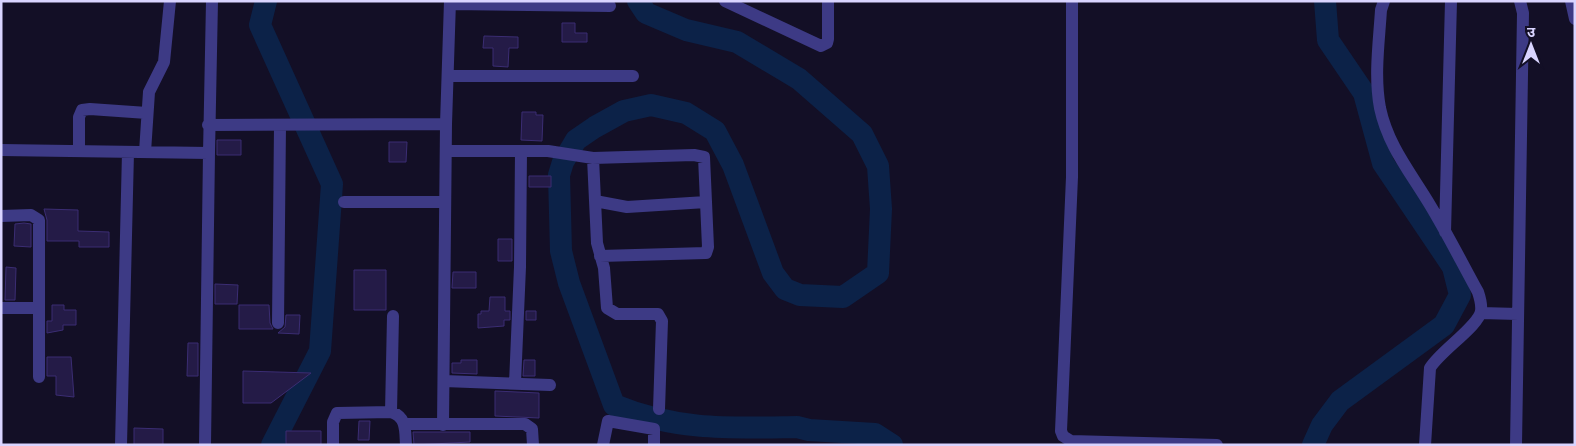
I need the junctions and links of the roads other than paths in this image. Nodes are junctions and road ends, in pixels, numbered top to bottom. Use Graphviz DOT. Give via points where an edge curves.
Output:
graph roads {
  1 [pos="170,1"];
  2 [pos="212,1"];
  3 [pos="725,1"];
  4 [pos="828,1"];
  5 [pos="1072,1"];
  6 [pos="1384,1"];
  7 [pos="1451,1"];
  8 [pos="1520,1"];
  9 [pos="1571,1"];
  10 [pos="450,2"];
  11 [pos="610,6"];
  12 [pos="1575,19"];
  13 [pos="448,76"];
  14 [pos="633,76"];
  15 [pos="147,113"];
  16 [pos="446,124"];
  17 [pos="208,125"];
  18 [pos="282,125"];
  19 [pos="1,150"];
  20 [pos="79,151"];
  21 [pos="446,151"];
  22 [pos="521,151"];
  23 [pos="128,152"];
  24 [pos="146,152"];
  25 [pos="209,153"];
  26 [pos="593,158"];
  27 [pos="344,202"];
  28 [pos="445,202"];
  29 [pos="595,202"];
  30 [pos="706,202"];
  31 [pos="1,216"];
  32 [pos="1445,232"];
  33 [pos="600,256"];
  34 [pos="1,308"];
  35 [pos="39,308"];
  36 [pos="1481,314"];
  37 [pos="1518,314"];
  38 [pos="393,316"];
  39 [pos="278,323"];
  40 [pos="39,377"];
  41 [pos="444,381"];
  42 [pos="514,383"];
  43 [pos="550,385"];
  44 [pos="659,409"];
  45 [pos="391,412"];
  46 [pos="405,424"];
  47 [pos="443,425"];
  48 [pos="121,445"];
  49 [pos="205,445"];
  50 [pos="332,445"];
  51 [pos="406,445"];
  52 [pos="533,445"];
  53 [pos="603,445"];
  54 [pos="654,445"];
  55 [pos="1217,445"];
  56 [pos="1425,445"];
  57 [pos="1516,445"];
  1 -- 15 [label="street" via="164,62 150,87"];
  2 -- 17 [label="street"];
  3 -- 4 [label="street" via="821,46 828,39"];
  5 -- 55 [label="street" via="1072,177 1061,431 1071,441"];
  6 -- 32 [label="street" via="1377,76 1380,108 1396,153"];
  7 -- 32 [label="street"];
  8 -- 37 [label="street" via="1523,13"];
  9 -- 12 [label="street"];
  10 -- 11 [label="street"];
  10 -- 13 [label="street"];
  13 -- 14 [label="street"];
  13 -- 16 [label="street"];
  15 -- 20 [label="street" via="82,110"];
  15 -- 24 [label="street"];
  16 -- 18 [label="street"];
  16 -- 21 [label="street"];
  17 -- 18 [label="street"];
  17 -- 25 [label="street"];
  18 -- 39 [label="street"];
  19 -- 20 [label="street"];
  20 -- 23 [label="street"];
  21 -- 22 [label="street"];
  21 -- 28 [label="street"];
  22 -- 26 [label="street" via="559,152"];
  22 -- 42 [label="street" via="520,268"];
  23 -- 24 [label="street"];
  23 -- 48 [label="street"];
  24 -- 25 [label="street"];
  25 -- 49 [label="street"];
  26 -- 29 [label="street"];
  26 -- 30 [label="street" via="701,155 706,161"];
  27 -- 28 [label="street"];
  28 -- 41 [label="street"];
  29 -- 30 [label="street" via="627,207"];
  29 -- 33 [label="street"];
  30 -- 33 [label="street" via="706,252"];
  31 -- 35 [label="street" via="35,215 39,220"];
  32 -- 36 [label="street" via="1478,292 1482,302"];
  33 -- 44 [label="street" via="604,268 605,302 611,312 661,316"];
  34 -- 35 [label="street"];
  35 -- 40 [label="street"];
  36 -- 37 [label="street"];
  36 -- 56 [label="street" via="1436,358 1430,368"];
  37 -- 57 [label="street"];
  38 -- 45 [label="street"];
  41 -- 42 [label="street"];
  41 -- 47 [label="street"];
  42 -- 43 [label="street"];
  45 -- 46 [label="street"];
  45 -- 50 [label="street" via="337,413 333,422"];
  46 -- 47 [label="street"];
  46 -- 51 [label="street"];
  47 -- 52 [label="street" via="525,424 532,428"];
  53 -- 54 [label="street" via="608,421 654,428"];
}
